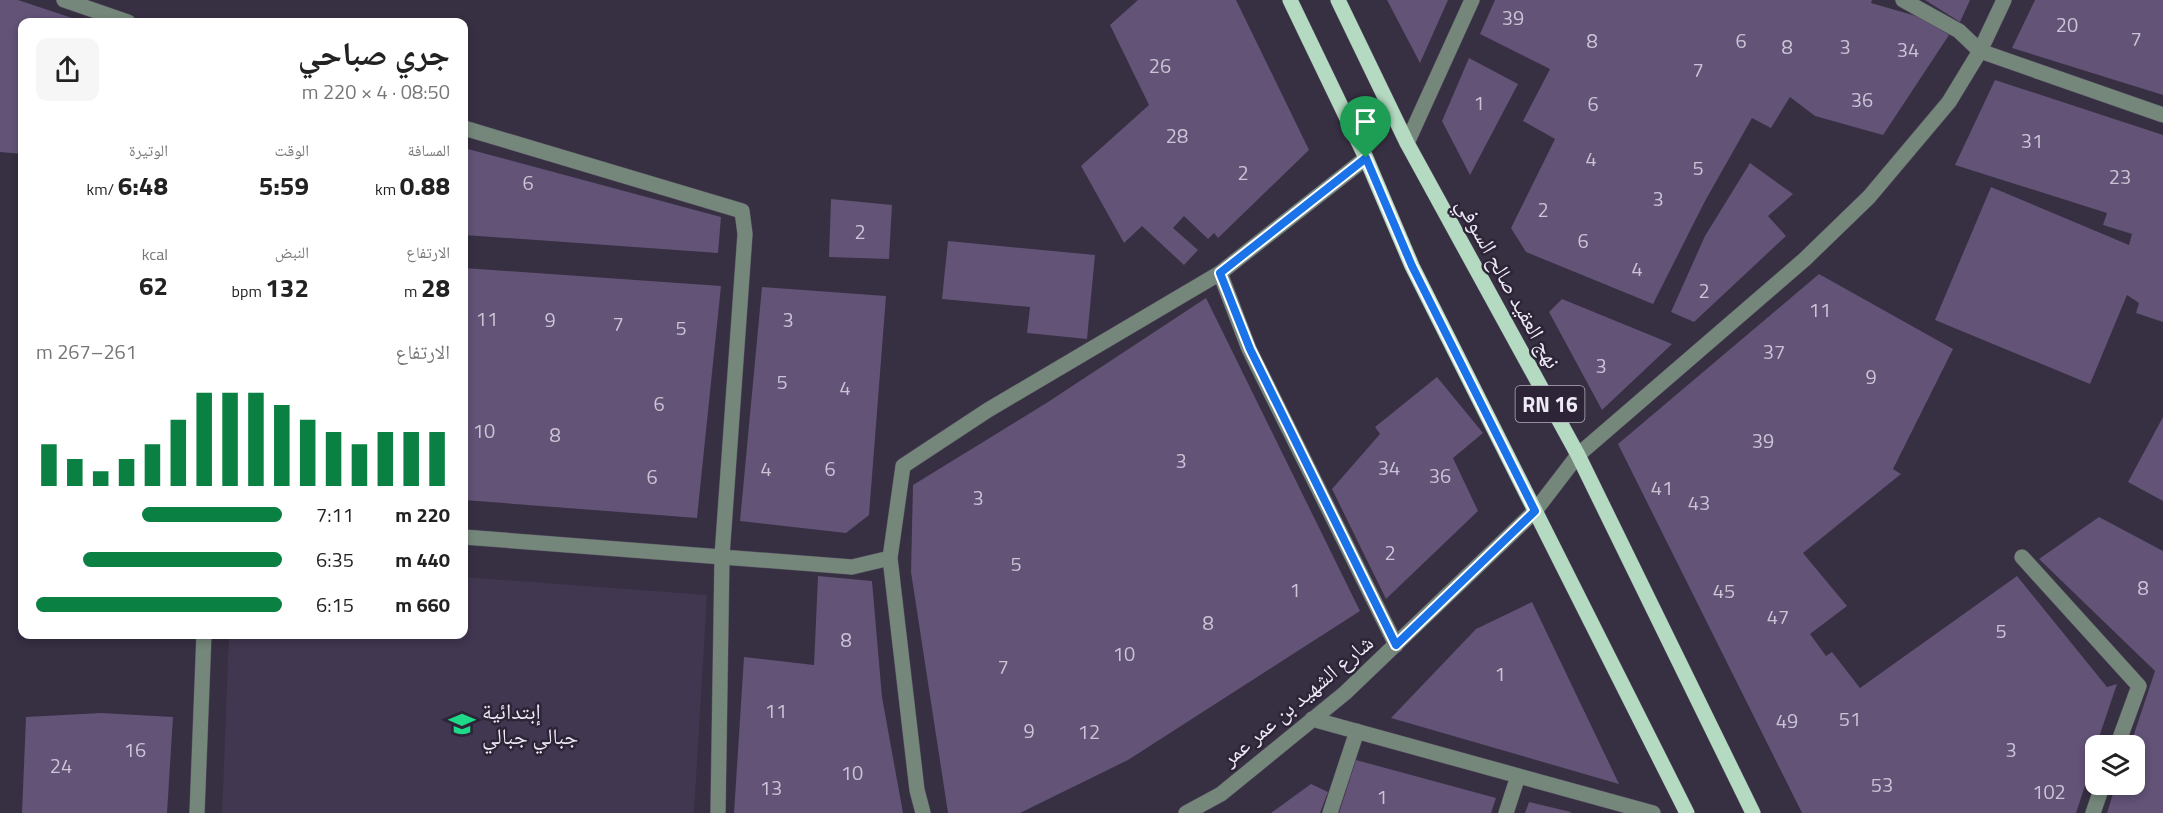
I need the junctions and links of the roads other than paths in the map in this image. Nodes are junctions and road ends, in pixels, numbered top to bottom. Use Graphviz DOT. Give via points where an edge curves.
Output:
graph roads {
  1 [pos="64,0"];
  2 [pos="1290,0"];
  3 [pos="1338,0"];
  4 [pos="1472,0"];
  5 [pos="1903,0"];
  6 [pos="2004,0"];
  7 [pos="116,18"];
  8 [pos="1980,51"];
  9 [pos="2163,115"];
  10 [pos="468,129"];
  11 [pos="1407,143"];
  12 [pos="1366,158"];
  13 [pos="1220,273"];
  14 [pos="1578,455"];
  15 [pos="1535,511"];
  16 [pos="468,537"];
  17 [pos="722,556"];
  18 [pos="2022,557"];
  19 [pos="890,558"];
  20 [pos="204,639"];
  21 [pos="1396,645"];
  22 [pos="1312,719"];
  23 [pos="1357,731"];
  24 [pos="2121,735"];
  25 [pos="1518,776"];
  26 [pos="2099,795"];
  27 [pos="198,813"];
  28 [pos="718,813"];
  29 [pos="923,813"];
  30 [pos="1186,813"];
  31 [pos="1330,813"];
  32 [pos="1506,813"];
  33 [pos="1653,813"];
  34 [pos="1687,813"];
  35 [pos="1753,813"];
  36 [pos="2093,813"];
  1 -- 7 [label="street"];
  2 -- 12 [label="main road, RN 16"];
  3 -- 11 [label="main road, نهج العقيد صالح السوفي / RN 16"];
  4 -- 11 [label="street"];
  5 -- 8 [label="street" via="1959,31"];
  6 -- 8 [label="street, شارع الشهيد بن عمر عمر"];
  8 -- 9 [label="street"];
  8 -- 14 [label="street, شارع الشهيد بن عمر عمر" via="1949,102 1869,197 1804,259"];
  10 -- 17 [label="street" via="742,211 745,234"];
  11 -- 14 [label="main road, نهج العقيد صالح السوفي / RN 16"];
  12 -- 13 [label="street"];
  12 -- 15 [label="main road, RN 16" via="1412,266"];
  13 -- 19 [label="street" via="988,410 903,466"];
  13 -- 21 [label="street" via="1250,349"];
  14 -- 15 [label="street, شارع الشهيد بن عمر عمر"];
  14 -- 35 [label="main road, نهج العقيد صالح السوفي / RN 16"];
  15 -- 21 [label="street, شارع الشهيد بن عمر عمر"];
  15 -- 34 [label="main road, RN 16"];
  16 -- 17 [label="street"];
  17 -- 19 [label="street" via="852,567"];
  17 -- 28 [label="street"];
  18 -- 24 [label="street" via="2139,686"];
  19 -- 29 [label="street"];
  20 -- 27 [label="street"];
  21 -- 22 [label="street, شارع الشهيد بن عمر عمر"];
  22 -- 23 [label="street"];
  22 -- 30 [label="street, شارع الشهيد بن عمر عمر" via="1221,794"];
  23 -- 25 [label="street"];
  23 -- 31 [label="street"];
  25 -- 32 [label="street"];
  25 -- 33 [label="street"];
  26 -- 36 [label="street"];
}
